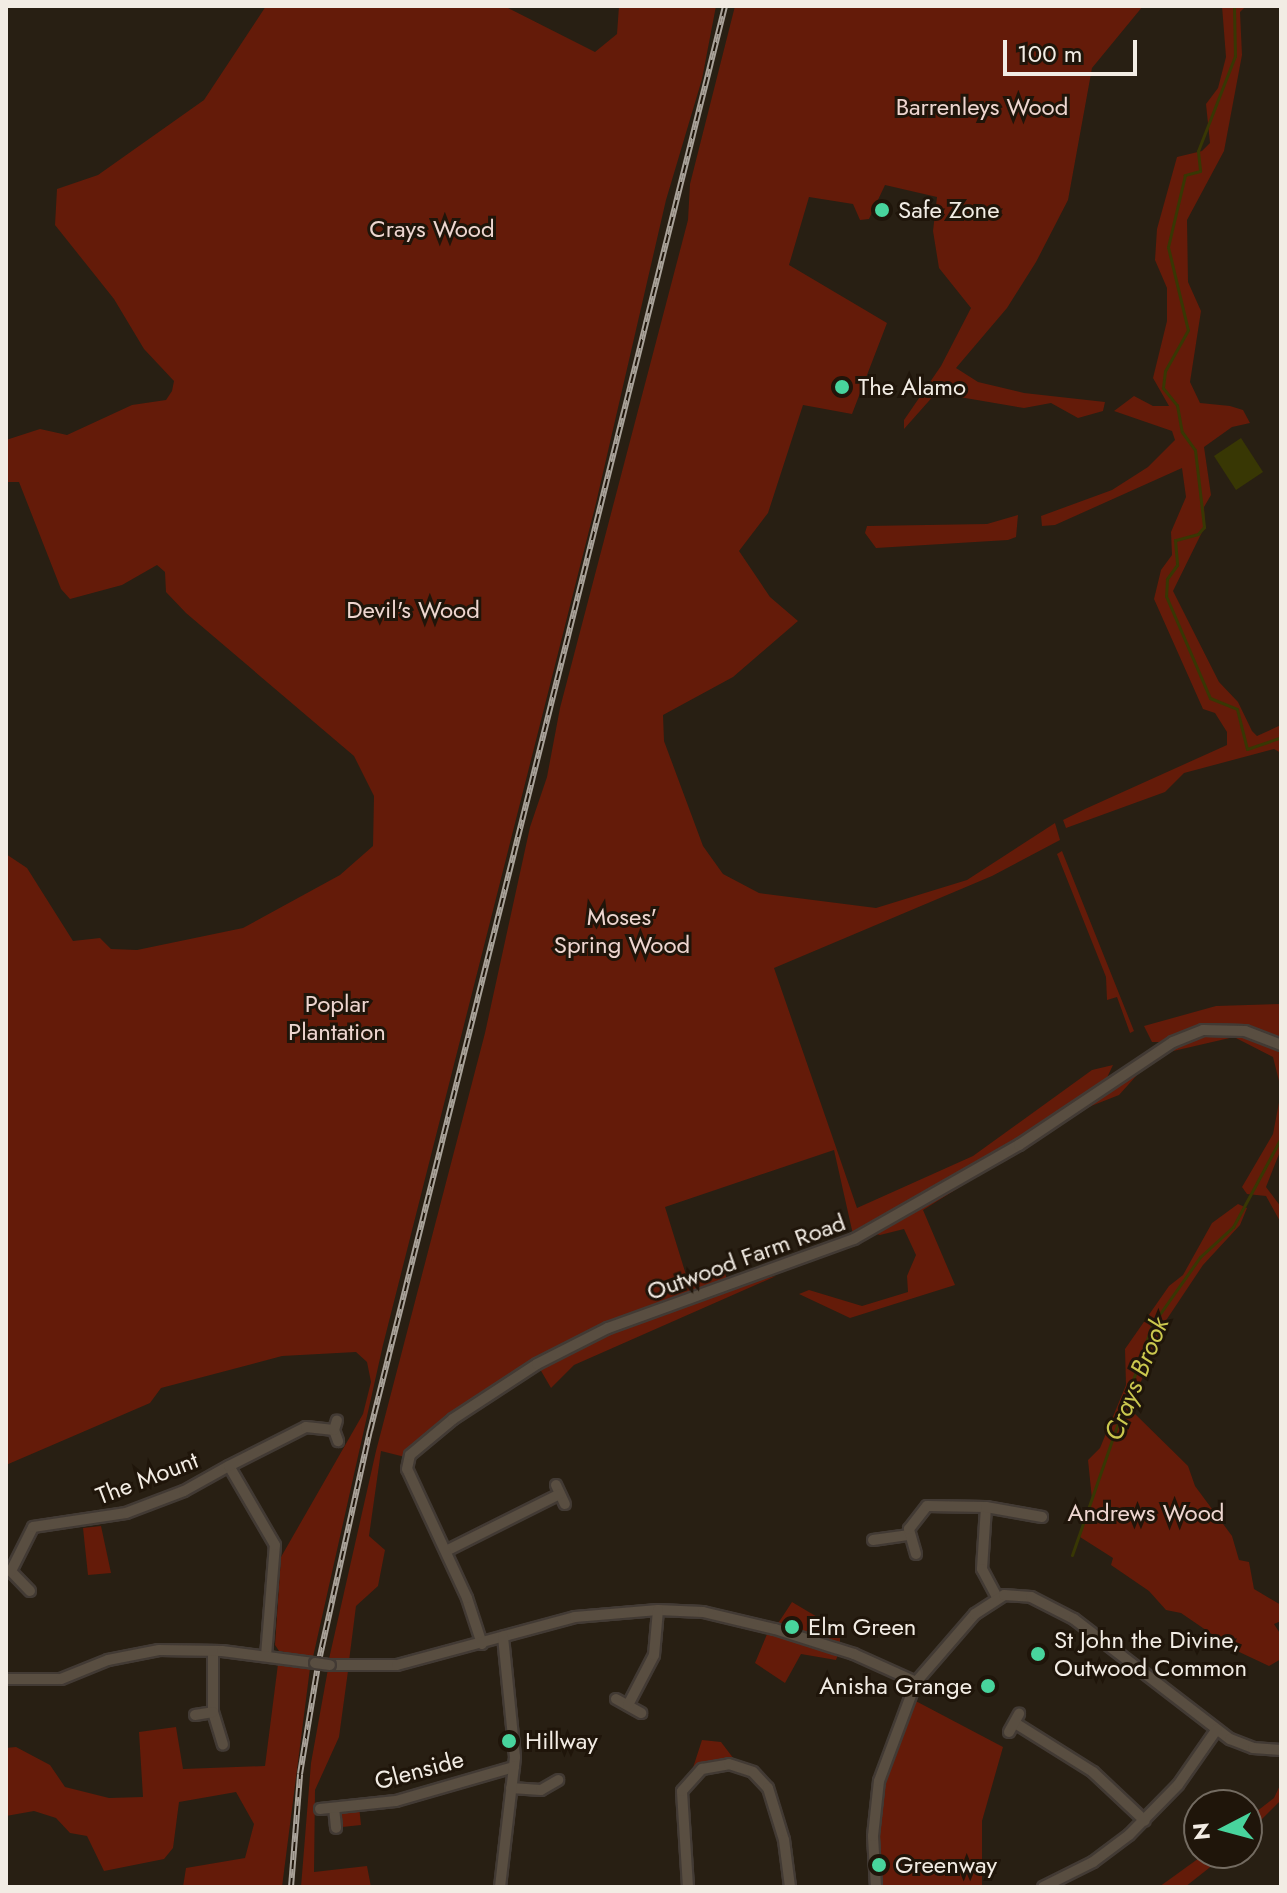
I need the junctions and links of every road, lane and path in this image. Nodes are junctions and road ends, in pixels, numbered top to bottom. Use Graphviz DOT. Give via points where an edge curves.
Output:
graph roads {
  1 [pos="1278,1044"];
  2 [pos="338,1441"];
  3 [pos="229,1466"];
  4 [pos="561,1494"];
  5 [pos="986,1507"];
  6 [pos="1042,1517"];
  7 [pos="908,1535"];
  8 [pos="873,1540"];
  9 [pos="446,1551"];
  10 [pos="916,1554"];
  11 [pos="8,1569"];
  12 [pos="30,1591"];
  13 [pos="997,1597"];
  14 [pos="658,1610"];
  15 [pos="508,1635"];
  16 [pos="482,1644"];
  17 [pos="213,1652"];
  18 [pos="266,1656"];
  19 [pos="6,1679"];
  20 [pos="916,1682"];
  21 [pos="616,1699"];
  22 [pos="628,1705"];
  23 [pos="213,1712"];
  24 [pos="641,1713"];
  25 [pos="195,1715"];
  26 [pos="1014,1723"];
  27 [pos="1217,1729"];
  28 [pos="223,1744"];
  29 [pos="1281,1750"];
  30 [pos="514,1767"];
  31 [pos="558,1780"];
  32 [pos="511,1788"];
  33 [pos="334,1808"];
  34 [pos="320,1809"];
  35 [pos="1145,1821"];
  36 [pos="336,1828"];
  37 [pos="500,1887"];
  38 [pos="688,1887"];
  39 [pos="790,1887"];
  40 [pos="876,1887"];
  41 [pos="1043,1887"];
  1 -- 9 [label="street, Outwood Farm Road" via="1245,1031 1203,1030 1173,1042 1019,1145 854,1239 608,1328 537,1364 474,1404 410,1455 409,1480"];
  2 -- 3 [label="street" via="336,1425 306,1427"];
  3 -- 11 [label="street, The Mount" via="184,1491 126,1513 33,1527"];
  3 -- 18 [label="street" via="275,1545"];
  4 -- 9 [label="street"];
  5 -- 6 [label="street"];
  5 -- 7 [label="street" via="927,1506"];
  5 -- 13 [label="street" via="982,1569"];
  7 -- 8 [label="street"];
  7 -- 10 [label="street"];
  9 -- 16 [label="street, Outwood Farm Road"];
  11 -- 12 [label="street, The Mount"];
  13 -- 20 [label="street" via="953,1636"];
  13 -- 27 [label="street" via="1022,1595 1074,1619"];
  14 -- 15 [label="street" via="575,1617"];
  14 -- 20 [label="street" via="703,1612 770,1627 854,1654"];
  14 -- 22 [label="street" via="654,1655"];
  15 -- 16 [label="street"];
  15 -- 30 [label="street"];
  16 -- 18 [label="street, bridge" via="397,1665 330,1665"];
  17 -- 18 [label="street"];
  17 -- 19 [label="street" via="144,1652 61,1679"];
  17 -- 23 [label="street"];
  20 -- 40 [label="street" via="879,1781 873,1836"];
  21 -- 22 [label="street"];
  22 -- 24 [label="street"];
  23 -- 25 [label="street"];
  23 -- 28 [label="street"];
  26 -- 35 [label="street" via="1093,1772"];
  27 -- 29 [label="street" via="1253,1748"];
  27 -- 35 [label="street"];
  30 -- 32 [label="street"];
  30 -- 33 [label="street, Glenside" via="396,1801"];
  31 -- 32 [label="street" via="541,1790"];
  32 -- 37 [label="street"];
  33 -- 34 [label="street, Glenside"];
  33 -- 36 [label="street"];
  35 -- 41 [label="street" via="1104,1855"];
  38 -- 39 [label="street" via="682,1791 702,1769 729,1764 753,1772 768,1788 784,1840"];
}
